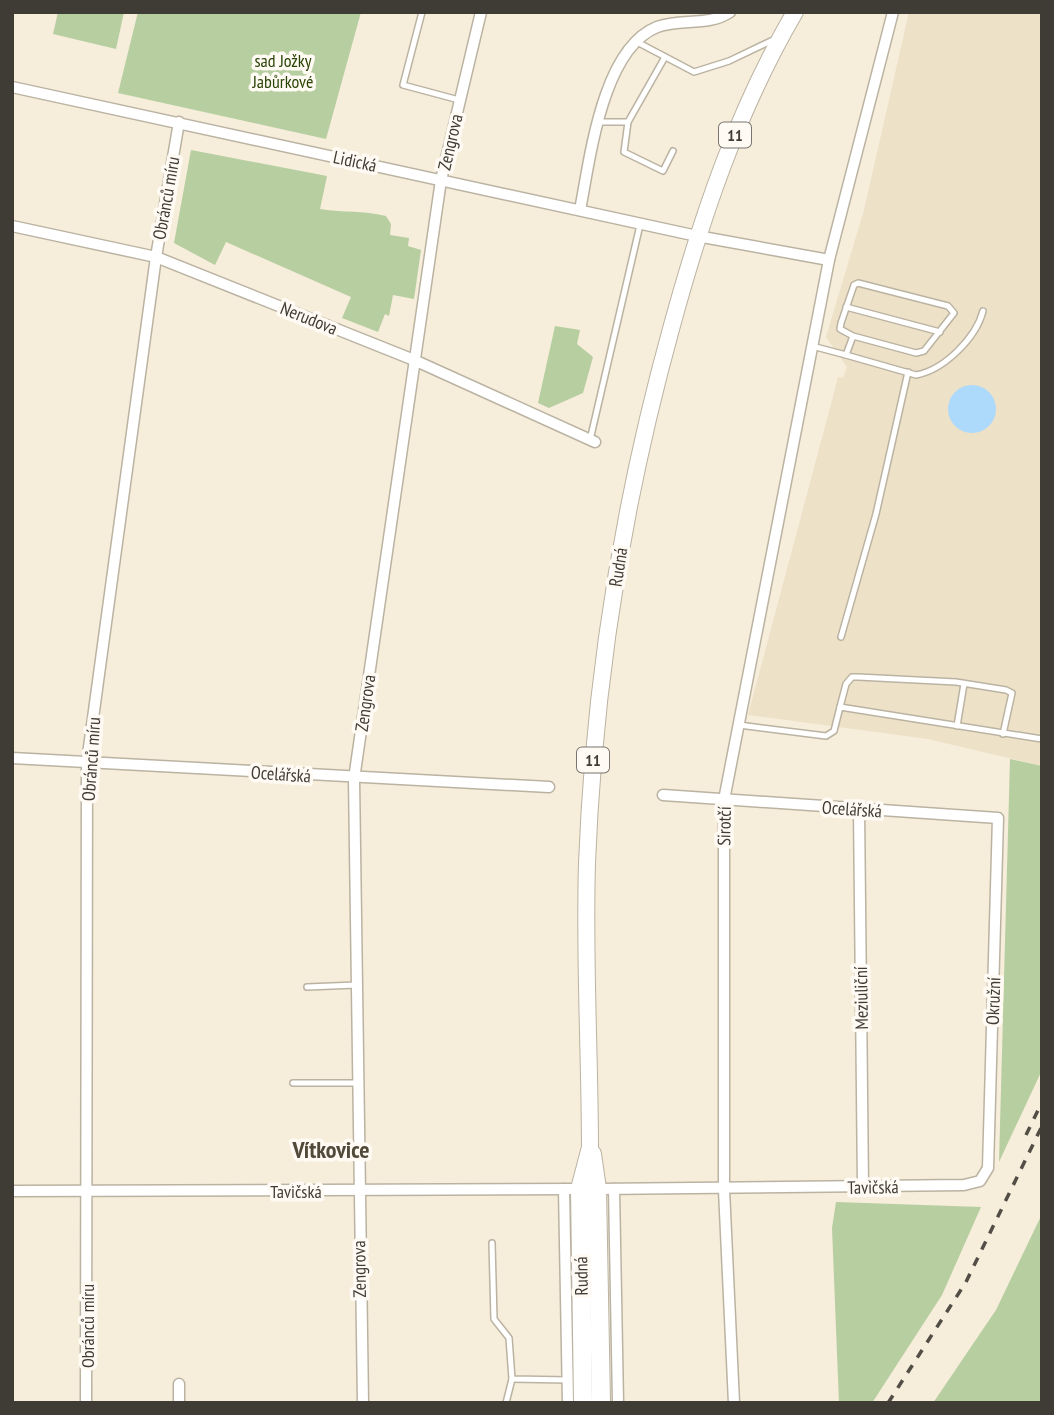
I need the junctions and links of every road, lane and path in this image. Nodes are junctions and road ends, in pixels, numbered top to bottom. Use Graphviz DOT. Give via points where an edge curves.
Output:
graph roads {
  1 [pos="422,12"];
  2 [pos="481,12"];
  3 [pos="730,12"];
  4 [pos="795,12"];
  5 [pos="893,12"];
  6 [pos="781,36"];
  7 [pos="637,42"];
  8 [pos="665,57"];
  9 [pos="12,87"];
  10 [pos="459,100"];
  11 [pos="179,122"];
  12 [pos="597,122"];
  13 [pos="628,122"];
  14 [pos="673,151"];
  15 [pos="441,180"];
  16 [pos="580,210"];
  17 [pos="640,223"];
  18 [pos="12,226"];
  19 [pos="696,236"];
  20 [pos="156,257"];
  21 [pos="829,260"];
  22 [pos="846,307"];
  23 [pos="982,311"];
  24 [pos="940,332"];
  25 [pos="853,336"];
  26 [pos="812,346"];
  27 [pos="846,355"];
  28 [pos="414,360"];
  29 [pos="908,372"];
  30 [pos="593,441"];
  31 [pos="841,638"];
  32 [pos="964,684"];
  33 [pos="840,708"];
  34 [pos="737,725"];
  35 [pos="957,726"];
  36 [pos="1003,734"];
  37 [pos="1042,740"];
  38 [pos="12,758"];
  39 [pos="87,762"];
  40 [pos="354,779"];
  41 [pos="549,787"];
  42 [pos="663,795"];
  43 [pos="724,800"];
  44 [pos="859,809"];
  45 [pos="998,818"];
  46 [pos="356,985"];
  47 [pos="307,987"];
  48 [pos="293,1083"];
  49 [pos="357,1083"];
  50 [pos="590,1151"];
  51 [pos="980,1181"];
  52 [pos="863,1187"];
  53 [pos="589,1189"];
  54 [pos="87,1190"];
  55 [pos="723,1190"];
  56 [pos="12,1191"];
  57 [pos="358,1192"];
  58 [pos="492,1243"];
  59 [pos="512,1379"];
  60 [pos="568,1380"];
  61 [pos="179,1384"];
  62 [pos="86,1403"];
  63 [pos="179,1403"];
  64 [pos="363,1403"];
  65 [pos="506,1403"];
  66 [pos="568,1403"];
  67 [pos="583,1403"];
  68 [pos="601,1403"];
  69 [pos="618,1403"];
  70 [pos="734,1403"];
  1 -- 10 [label="lane" via="403,85"];
  2 -- 10 [label="street, Zengrova"];
  3 -- 7 [label="street" via="709,21 656,28"];
  4 -- 6 [label="main road, Rudná / 11"];
  5 -- 21 [label="street, Sirotčí"];
  6 -- 8 [label="lane" via="694,72"];
  6 -- 19 [label="main road, Rudná / 11" via="718,171"];
  7 -- 8 [label="lane"];
  7 -- 12 [label="street" via="618,69"];
  8 -- 13 [label="lane"];
  9 -- 11 [label="street, Lidická"];
  10 -- 15 [label="street, Zengrova"];
  11 -- 15 [label="street, Lidická"];
  11 -- 20 [label="street, Obránců míru"];
  12 -- 13 [label="lane"];
  12 -- 16 [label="street"];
  13 -- 14 [label="lane" via="624,152 663,171"];
  15 -- 16 [label="street, Lidická"];
  15 -- 28 [label="street, Zengrova"];
  16 -- 17 [label="street, Lidická"];
  17 -- 19 [label="street, Lidická"];
  17 -- 30 [label="lane"];
  18 -- 20 [label="street, Nerudova"];
  19 -- 21 [label="street, Lidická"];
  19 -- 50 [label="main road, Rudná / 11" via="631,488 602,673 587,864"];
  20 -- 28 [label="street, Nerudova"];
  20 -- 39 [label="street, Obránců míru"];
  21 -- 26 [label="street, Sirotčí"];
  22 -- 24 [label="lane"];
  22 -- 24 [label="lane" via="855,285 865,283 953,308"];
  22 -- 25 [label="lane" via="840,329"];
  23 -- 29 [label="lane" via="975,332 939,366 928,373"];
  24 -- 25 [label="lane" via="916,354"];
  25 -- 27 [label="lane"];
  26 -- 27 [label="lane"];
  26 -- 34 [label="street, Sirotčí"];
  27 -- 29 [label="lane"];
  28 -- 30 [label="street, Nerudova"];
  28 -- 40 [label="street, Zengrova"];
  29 -- 31 [label="lane" via="876,514"];
  32 -- 33 [label="lane" via="852,677"];
  32 -- 35 [label="lane"];
  32 -- 36 [label="lane" via="1012,693"];
  33 -- 34 [label="lane" via="834,731 826,736"];
  33 -- 35 [label="lane"];
  34 -- 43 [label="street, Sirotčí"];
  35 -- 36 [label="lane"];
  36 -- 37 [label="lane"];
  38 -- 39 [label="street, Ocelářská"];
  39 -- 40 [label="street, Ocelářská"];
  39 -- 54 [label="street, Obránců míru"];
  40 -- 41 [label="street, Ocelářská"];
  40 -- 46 [label="street, Zengrova"];
  42 -- 43 [label="street, Ocelářská"];
  43 -- 44 [label="street, Ocelářská"];
  43 -- 55 [label="street, Sirotčí"];
  44 -- 45 [label="street, Ocelářská"];
  44 -- 52 [label="street, Meziuliční"];
  45 -- 51 [label="street, Okružní" via="988,1168"];
  46 -- 47 [label="lane"];
  46 -- 49 [label="street, Zengrova"];
  48 -- 49 [label="lane"];
  49 -- 57 [label="street, Zengrova"];
  50 -- 53 [label="highway, Rudná / 11"];
  51 -- 52 [label="street, Tavičská"];
  52 -- 55 [label="street, Tavičská"];
  53 -- 55 [label="street, Tavičská"];
  53 -- 57 [label="street, Tavičská"];
  53 -- 60 [label="street"];
  53 -- 67 [label="highway, Rudná / 11"];
  53 -- 68 [label="highway, Rudná / 11"];
  53 -- 69 [label="street"];
  54 -- 56 [label="street, Tavičská"];
  54 -- 57 [label="street, Tavičská"];
  54 -- 62 [label="street, Obránců míru"];
  55 -- 70 [label="street, Sirotčí"];
  57 -- 64 [label="street, Zengrova"];
  58 -- 59 [label="lane" via="494,1320 509,1338"];
  59 -- 60 [label="lane"];
  59 -- 65 [label="lane"];
  60 -- 66 [label="street"];
  61 -- 63 [label="street"];
}
